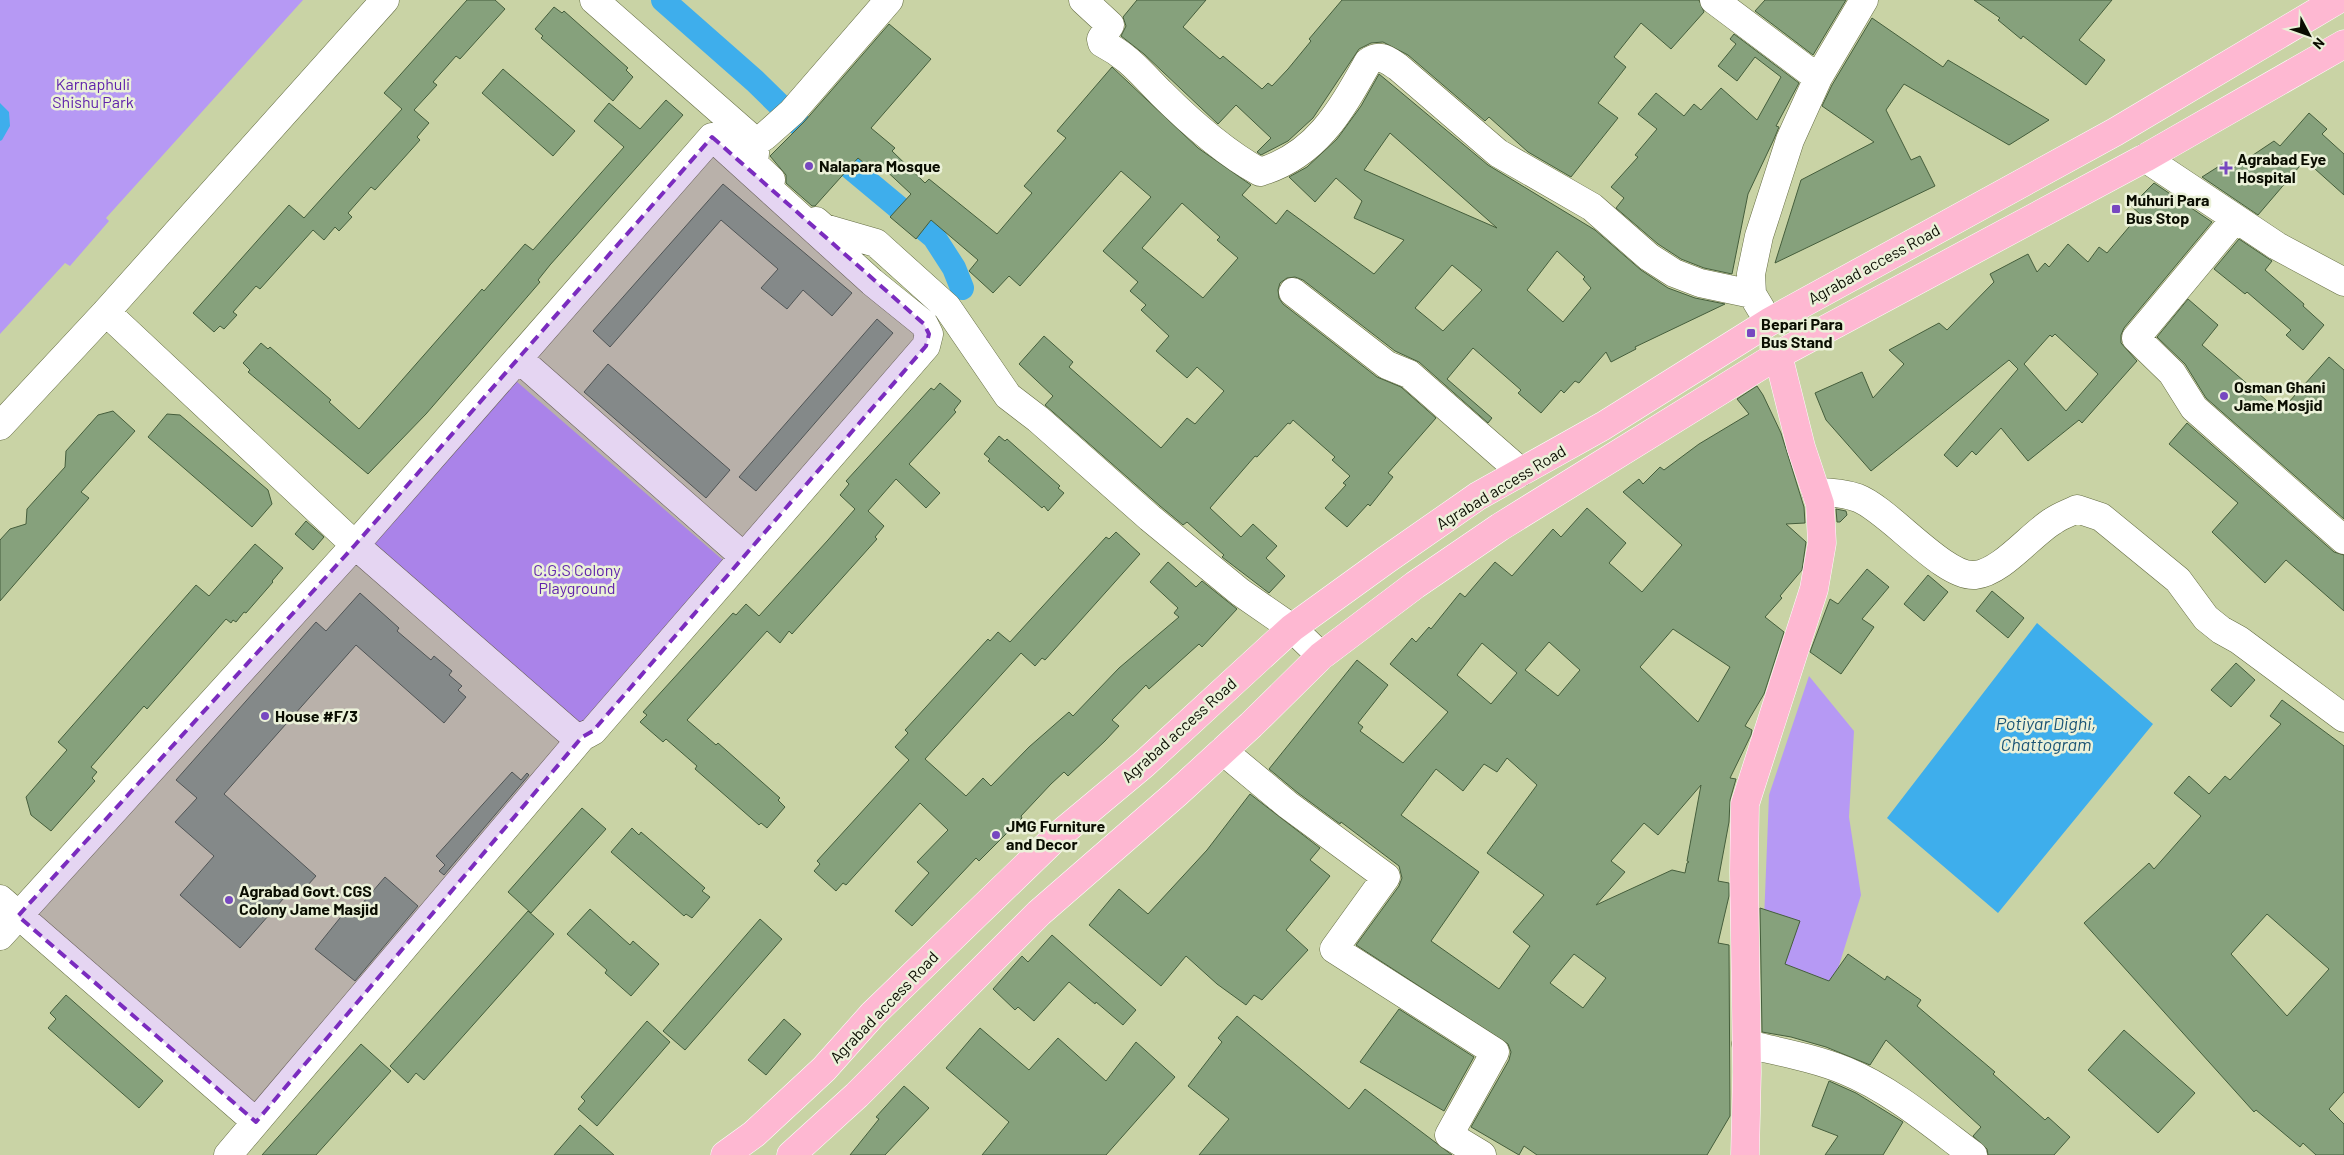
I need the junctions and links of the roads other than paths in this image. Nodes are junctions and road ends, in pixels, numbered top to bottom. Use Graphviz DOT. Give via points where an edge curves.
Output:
graph roads {
  1 [pos="385,0"];
  2 [pos="594,0"];
  3 [pos="889,0"];
  4 [pos="1082,0"];
  5 [pos="1714,0"];
  6 [pos="1864,0"];
  7 [pos="2337,0"];
  8 [pos="2344,44"];
  9 [pos="1818,78"];
  10 [pos="761,139"];
  11 [pos="2145,158"];
  12 [pos="2235,219"];
  13 [pos="2344,282"];
  14 [pos="1293,292"];
  15 [pos="1752,294"];
  16 [pos="106,312"];
  17 [pos="1769,322"];
  18 [pos="1778,355"];
  19 [pos="520,358"];
  20 [pos="0,426"];
  21 [pos="1521,472"];
  22 [pos="1816,492"];
  23 [pos="2344,540"];
  24 [pos="355,545"];
  25 [pos="744,556"];
  26 [pos="1292,628"];
  27 [pos="1320,656"];
  28 [pos="2344,718"];
  29 [pos="582,737"];
  30 [pos="1223,751"];
  31 [pos="9,907"];
  32 [pos="0,936"];
  33 [pos="1746,1044"];
  34 [pos="256,1122"];
  35 [pos="228,1155"];
  36 [pos="725,1155"];
  37 [pos="791,1155"];
  38 [pos="1482,1155"];
  39 [pos="1745,1155"];
  40 [pos="1973,1155"];
  1 -- 16 [label="street"];
  2 -- 10 [label="street"];
  3 -- 10 [label="street" via="792,112"];
  4 -- 15 [label="street" via="1110,25 1100,41 1102,43 1134,63 1161,93 1216,141 1260,172 1282,166 1324,132 1368,62 1382,57 1498,153 1592,207 1649,257 1674,274"];
  5 -- 9 [label="street"];
  6 -- 9 [label="street"];
  7 -- 17 [label="main road, Agrabad access Road" via="2115,132"];
  8 -- 11 [label="main road, Agrabad access Road"];
  9 -- 15 [label="street" via="1790,140 1758,236"];
  10 -- 26 [label="street" via="754,164 824,228 876,243 947,307 1008,396 1240,592"];
  11 -- 12 [label="street"];
  11 -- 18 [label="main road, Agrabad access Road"];
  12 -- 13 [label="street"];
  12 -- 23 [label="street" via="2136,338 2172,373 2194,408"];
  14 -- 21 [label="street" via="1387,364 1409,374"];
  15 -- 17 [label="street"];
  16 -- 20 [label="street"];
  16 -- 24 [label="street"];
  17 -- 21 [label="main road, Agrabad access Road" via="1602,426"];
  18 -- 22 [label="main road"];
  18 -- 27 [label="main road, Agrabad access Road" via="1500,527"];
  19 -- 24 [label="street"];
  19 -- 25 [label="street" via="638,466"];
  19 -- 25 [label="street" via="712,137 872,282 924,324 929,334 926,346"];
  21 -- 26 [label="main road, Agrabad access Road" via="1470,502"];
  22 -- 28 [label="street" via="1836,492 1858,498 1881,512 1957,572 1974,575 1995,567 2053,520 2077,509 2101,516 2178,580 2206,618"];
  22 -- 33 [label="main road" via="1820,504 1822,543 1814,589 1746,804"];
  24 -- 29 [label="street" via="573,735"];
  24 -- 31 [label="street"];
  25 -- 29 [label="street" via="593,731"];
  26 -- 27 [label="street"];
  26 -- 36 [label="main road, Agrabad access Road" via="1144,764 1053,840 873,1014 824,1069 754,1134"];
  27 -- 30 [label="main road, Agrabad access Road"];
  29 -- 34 [label="street"];
  30 -- 37 [label="main road, Agrabad access Road" via="1039,914 857,1095"];
  30 -- 38 [label="street" via="1288,805 1386,877 1334,949 1495,1052 1449,1135"];
  31 -- 32 [label="street"];
  31 -- 34 [label="street"];
  33 -- 39 [label="main road"];
  33 -- 40 [label="street" via="1811,1059 1847,1072 1887,1093"];
  34 -- 35 [label="street"];
}
